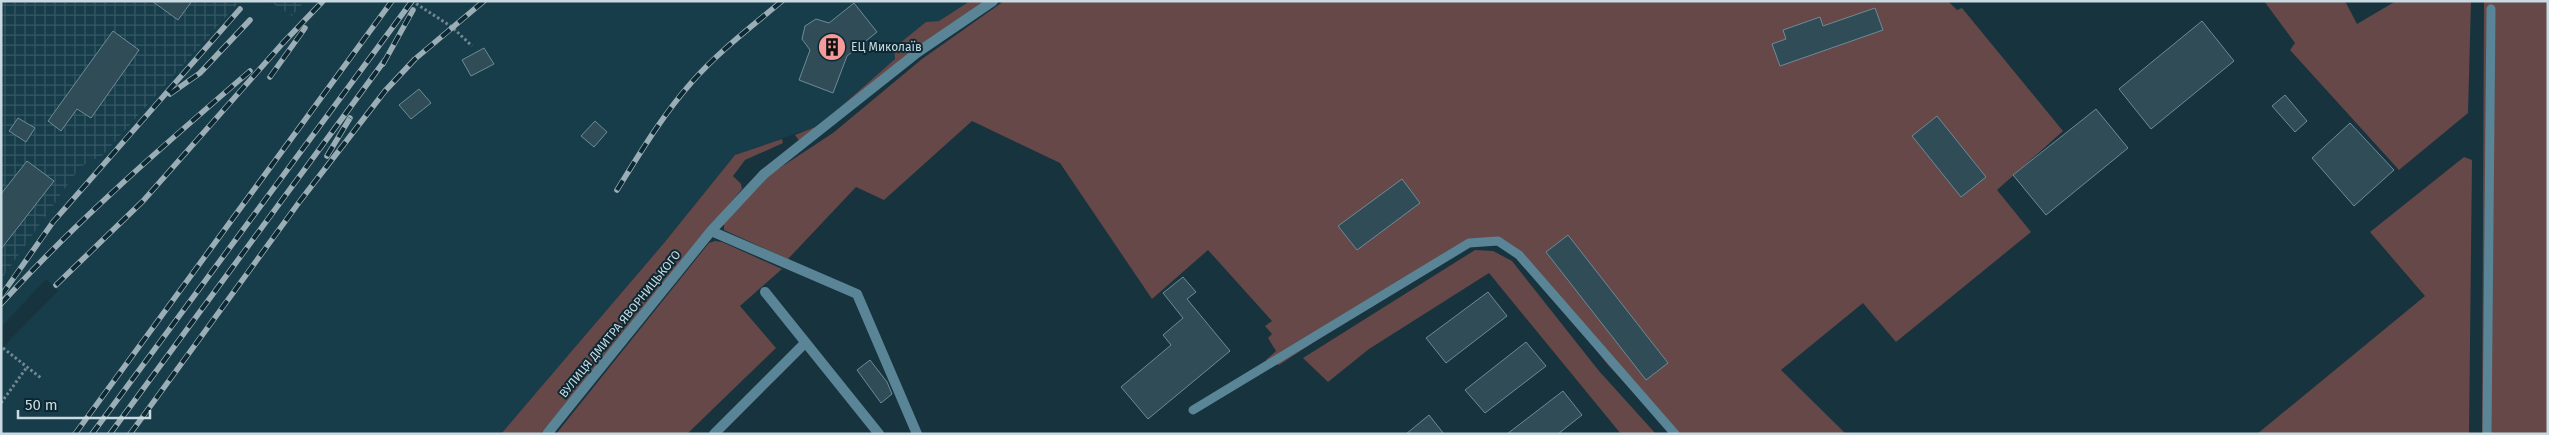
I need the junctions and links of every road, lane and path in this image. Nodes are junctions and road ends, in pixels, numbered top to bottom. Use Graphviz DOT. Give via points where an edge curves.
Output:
graph roads {
  1 [pos="412,1"];
  2 [pos="993,1"];
  3 [pos="2491,9"];
  4 [pos="472,46"];
  5 [pos="712,231"];
  6 [pos="765,292"];
  7 [pos="805,343"];
  8 [pos="3,348"];
  9 [pos="27,367"];
  10 [pos="41,378"];
  11 [pos="1,403"];
  12 [pos="1193,410"];
  13 [pos="547,434"];
  14 [pos="714,434"];
  15 [pos="880,434"];
  16 [pos="917,434"];
  17 [pos="1675,434"];
  18 [pos="2487,434"];
  1 -- 4 [label="path" via="452,27"];
  2 -- 5 [label="street, ВУЛИЦЯ ДМИТРА ЯВОРНИЦЬКОГО" via="918,52 764,174"];
  3 -- 18 [label="lane"];
  5 -- 13 [label="street, ВУЛИЦЯ ДМИТРА ЯВОРНИЦЬКОГО"];
  5 -- 16 [label="street" via="857,294"];
  6 -- 7 [label="street"];
  7 -- 14 [label="street"];
  7 -- 15 [label="street"];
  8 -- 9 [label="path"];
  9 -- 10 [label="path"];
  9 -- 11 [label="path"];
  12 -- 17 [label="lane" via="1469,244 1498,240 1519,255"];
}
